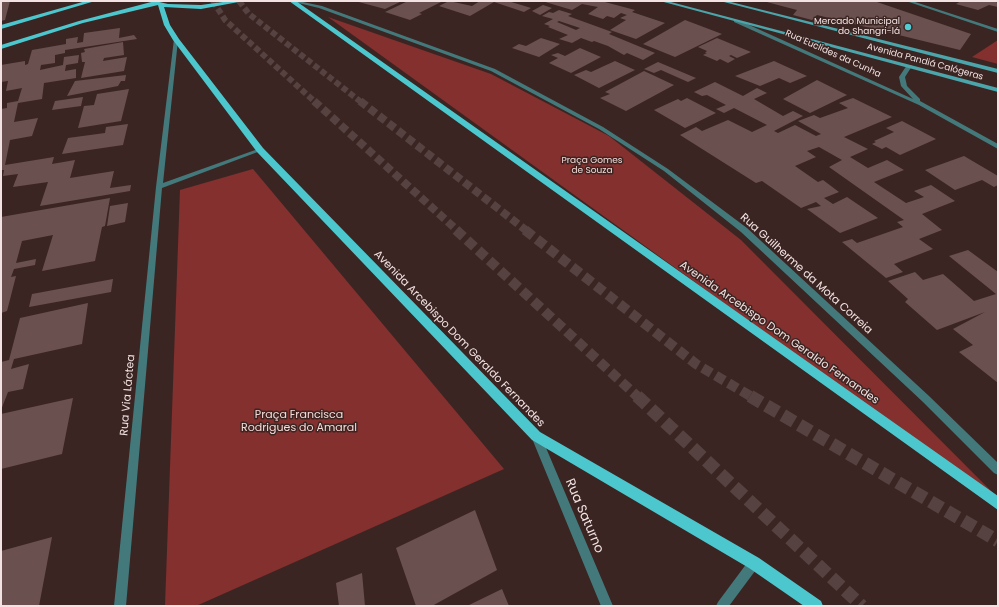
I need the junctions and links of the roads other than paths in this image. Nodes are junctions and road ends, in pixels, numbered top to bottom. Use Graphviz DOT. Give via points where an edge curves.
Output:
graph roads {
  1 [pos="92,1"];
  2 [pos="240,1"];
  3 [pos="292,1"];
  4 [pos="662,1"];
  5 [pos="722,1"];
  6 [pos="908,1"];
  7 [pos="155,3"];
  8 [pos="736,21"];
  9 [pos="1,27"];
  10 [pos="998,31"];
  11 [pos="176,40"];
  12 [pos="1,47"];
  13 [pos="909,66"];
  14 [pos="998,71"];
  15 [pos="998,90"];
  16 [pos="922,104"];
  17 [pos="998,147"];
  18 [pos="260,150"];
  19 [pos="160,187"];
  20 [pos="536,436"];
  21 [pos="998,470"];
  22 [pos="998,504"];
  23 [pos="754,563"];
  24 [pos="120,606"];
  25 [pos="606,606"];
  26 [pos="722,606"];
  27 [pos="816,606"];
  1 -- 9 [label="main road"];
  2 -- 7 [label="main road" via="201,7"];
  3 -- 21 [label="street, Rua Guilherme da Mota Correia" via="320,7 493,70 601,128 666,170 744,230 926,399"];
  3 -- 22 [label="main road, Avenida Arcebispo Dom Geraldo Fernandes"];
  4 -- 8 [label="street, Avenida Pandiá Calógeras"];
  5 -- 14 [label="street, Avenida Pandiá Calógeras"];
  6 -- 10 [label="street"];
  7 -- 11 [label="main road, Avenida Arcebispo Dom Geraldo Fernandes"];
  7 -- 12 [label="main road" via="81,22"];
  8 -- 13 [label="street, Avenida Pandiá Calógeras"];
  8 -- 16 [label="street, Rua Euclides da Cunha"];
  11 -- 18 [label="main road, Avenida Arcebispo Dom Geraldo Fernandes"];
  11 -- 19 [label="street, Rua Via Láctea"];
  13 -- 15 [label="street, Avenida Pandiá Calógeras"];
  13 -- 16 [label="street, Rua Euclides da Cunha" via="902,77 904,86"];
  16 -- 17 [label="street, Rua Euclides da Cunha"];
  18 -- 19 [label="street"];
  18 -- 20 [label="main road, Avenida Arcebispo Dom Geraldo Fernandes"];
  19 -- 24 [label="street, Rua Via Láctea"];
  20 -- 23 [label="main road, Avenida Arcebispo Dom Geraldo Fernandes"];
  20 -- 25 [label="street, Rua Saturno"];
  23 -- 26 [label="street"];
  23 -- 27 [label="main road, Avenida Arcebispo Dom Geraldo Fernandes"];
}
